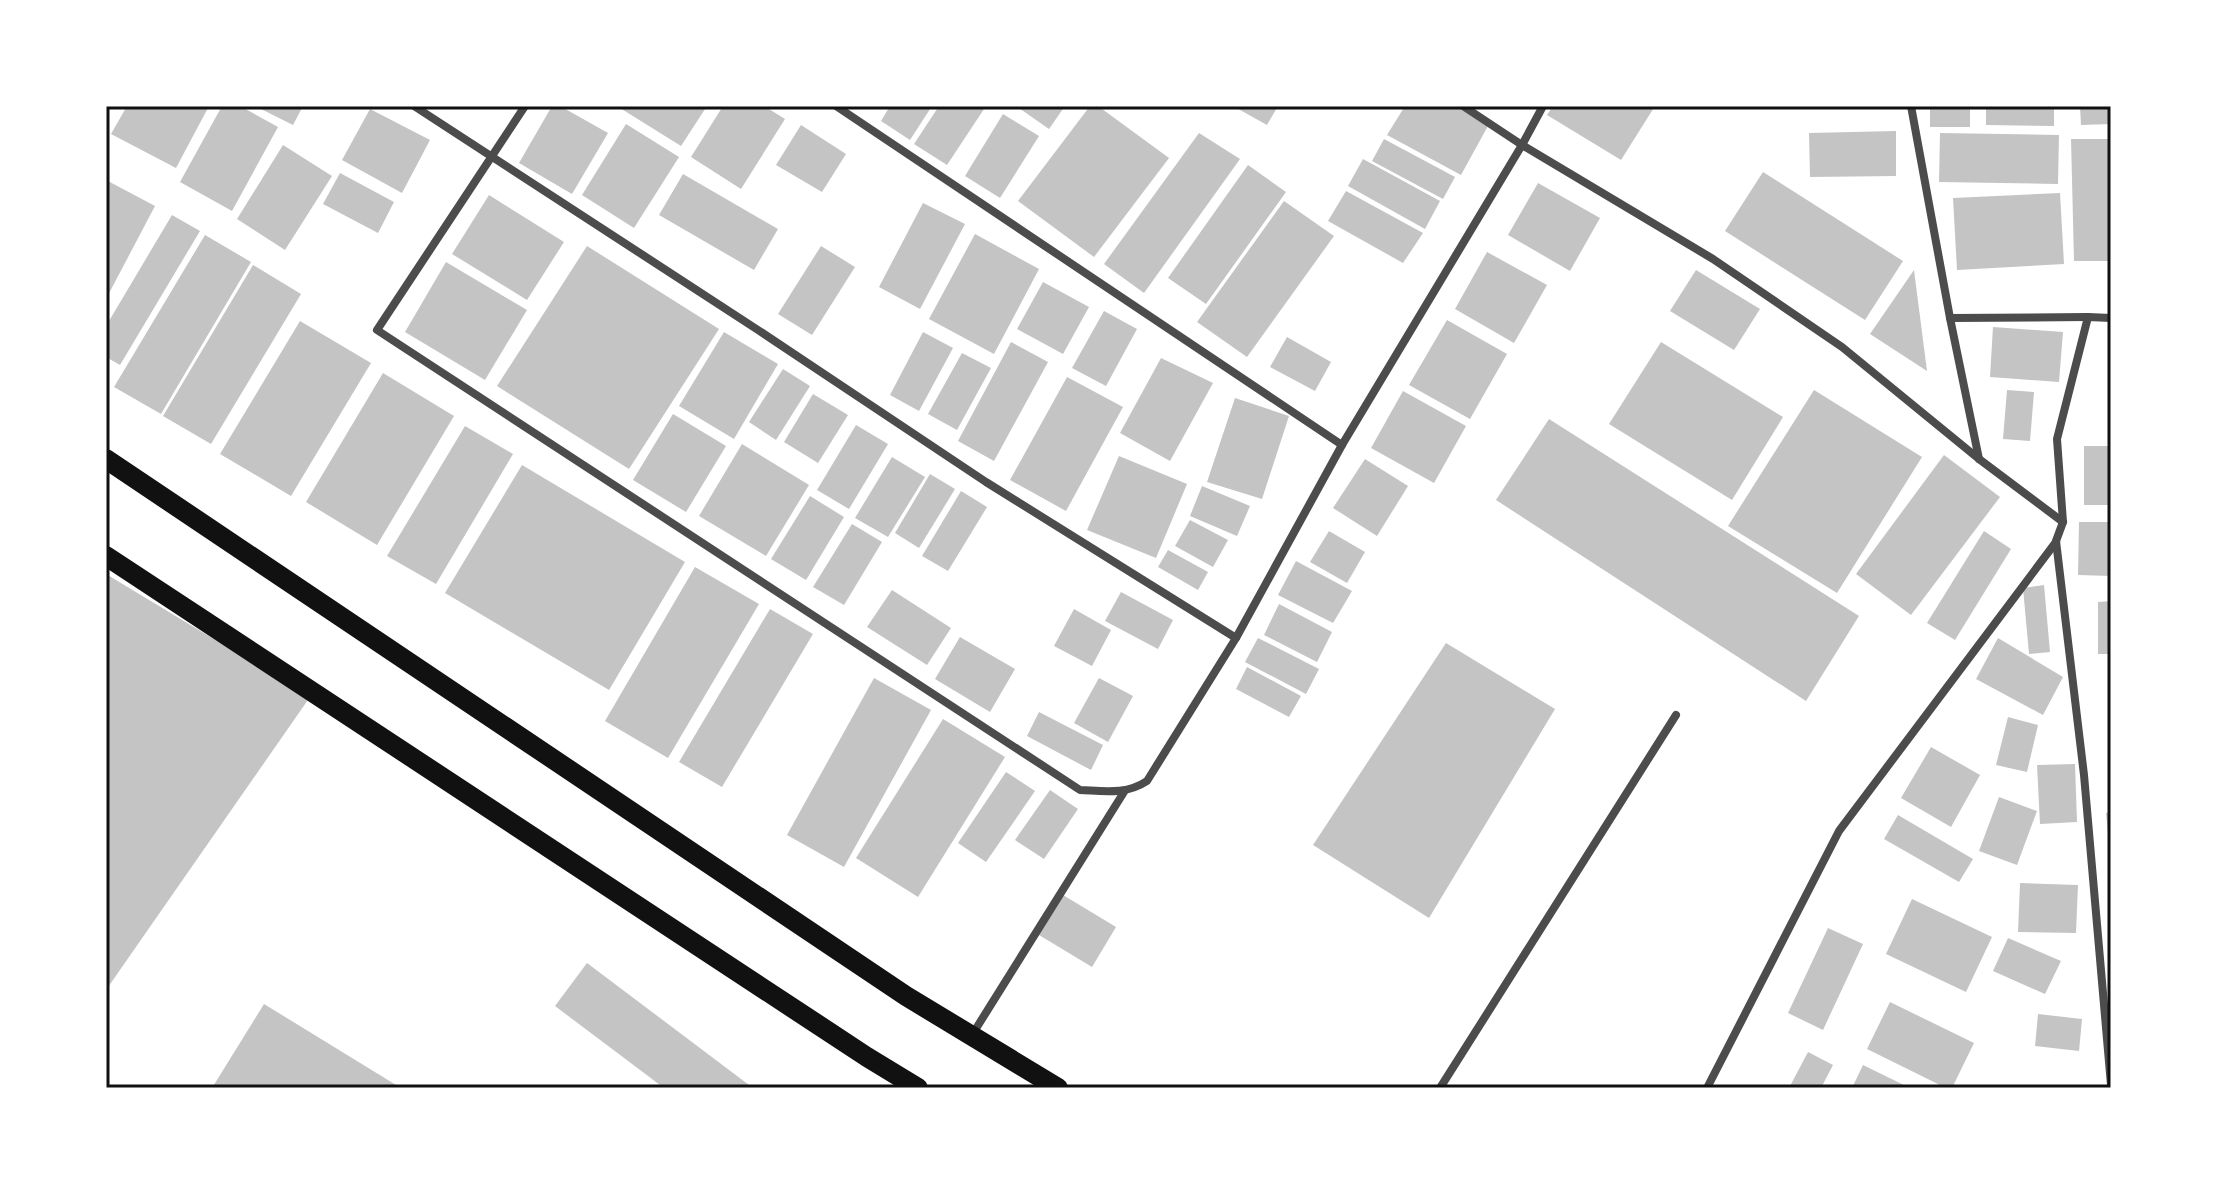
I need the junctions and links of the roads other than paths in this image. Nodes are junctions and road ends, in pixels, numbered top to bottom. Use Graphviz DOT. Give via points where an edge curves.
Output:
graph roads {
  1 [pos="414,106"];
  2 [pos="525,106"];
  3 [pos="836,106"];
  4 [pos="1463,106"];
  5 [pos="1543,106"];
  6 [pos="1911,106"];
  7 [pos="1522,145"];
  8 [pos="491,156"];
  9 [pos="2088,317"];
  10 [pos="1950,318"];
  11 [pos="2111,318"];
  12 [pos="1342,445"];
  13 [pos="106,459"];
  14 [pos="1979,459"];
  15 [pos="2063,522"];
  16 [pos="2056,541"];
  17 [pos="106,556"];
  18 [pos="1236,638"];
  19 [pos="1676,715"];
  20 [pos="1124,792"];
  21 [pos="972,1035"];
  22 [pos="2111,1085"];
  23 [pos="918,1088"];
  24 [pos="1058,1088"];
  25 [pos="1440,1088"];
  26 [pos="1707,1088"];
  1 -- 8 [label="street"];
  2 -- 8 [label="street"];
  3 -- 12 [label="street"];
  4 -- 7 [label="street"];
  5 -- 7 [label="street"];
  6 -- 10 [label="street"];
  7 -- 12 [label="street"];
  7 -- 14 [label="street" via="1713,259 1842,347"];
  8 -- 18 [label="street" via="986,482"];
  8 -- 20 [label="street" via="377,330 1080,790"];
  9 -- 10 [label="street"];
  9 -- 11 [label="street"];
  9 -- 15 [label="street" via="2057,439"];
  10 -- 14 [label="street"];
  12 -- 18 [label="street"];
  13 -- 21 [label="main road" via="906,996"];
  14 -- 15 [label="street"];
  15 -- 16 [label="street"];
  16 -- 22 [label="street" via="2084,775"];
  16 -- 26 [label="street" via="1839,831"];
  17 -- 23 [label="main road"];
  18 -- 20 [label="street" via="1147,781"];
  19 -- 25 [label="street"];
  20 -- 21 [label="street"];
  21 -- 24 [label="main road"];
}
